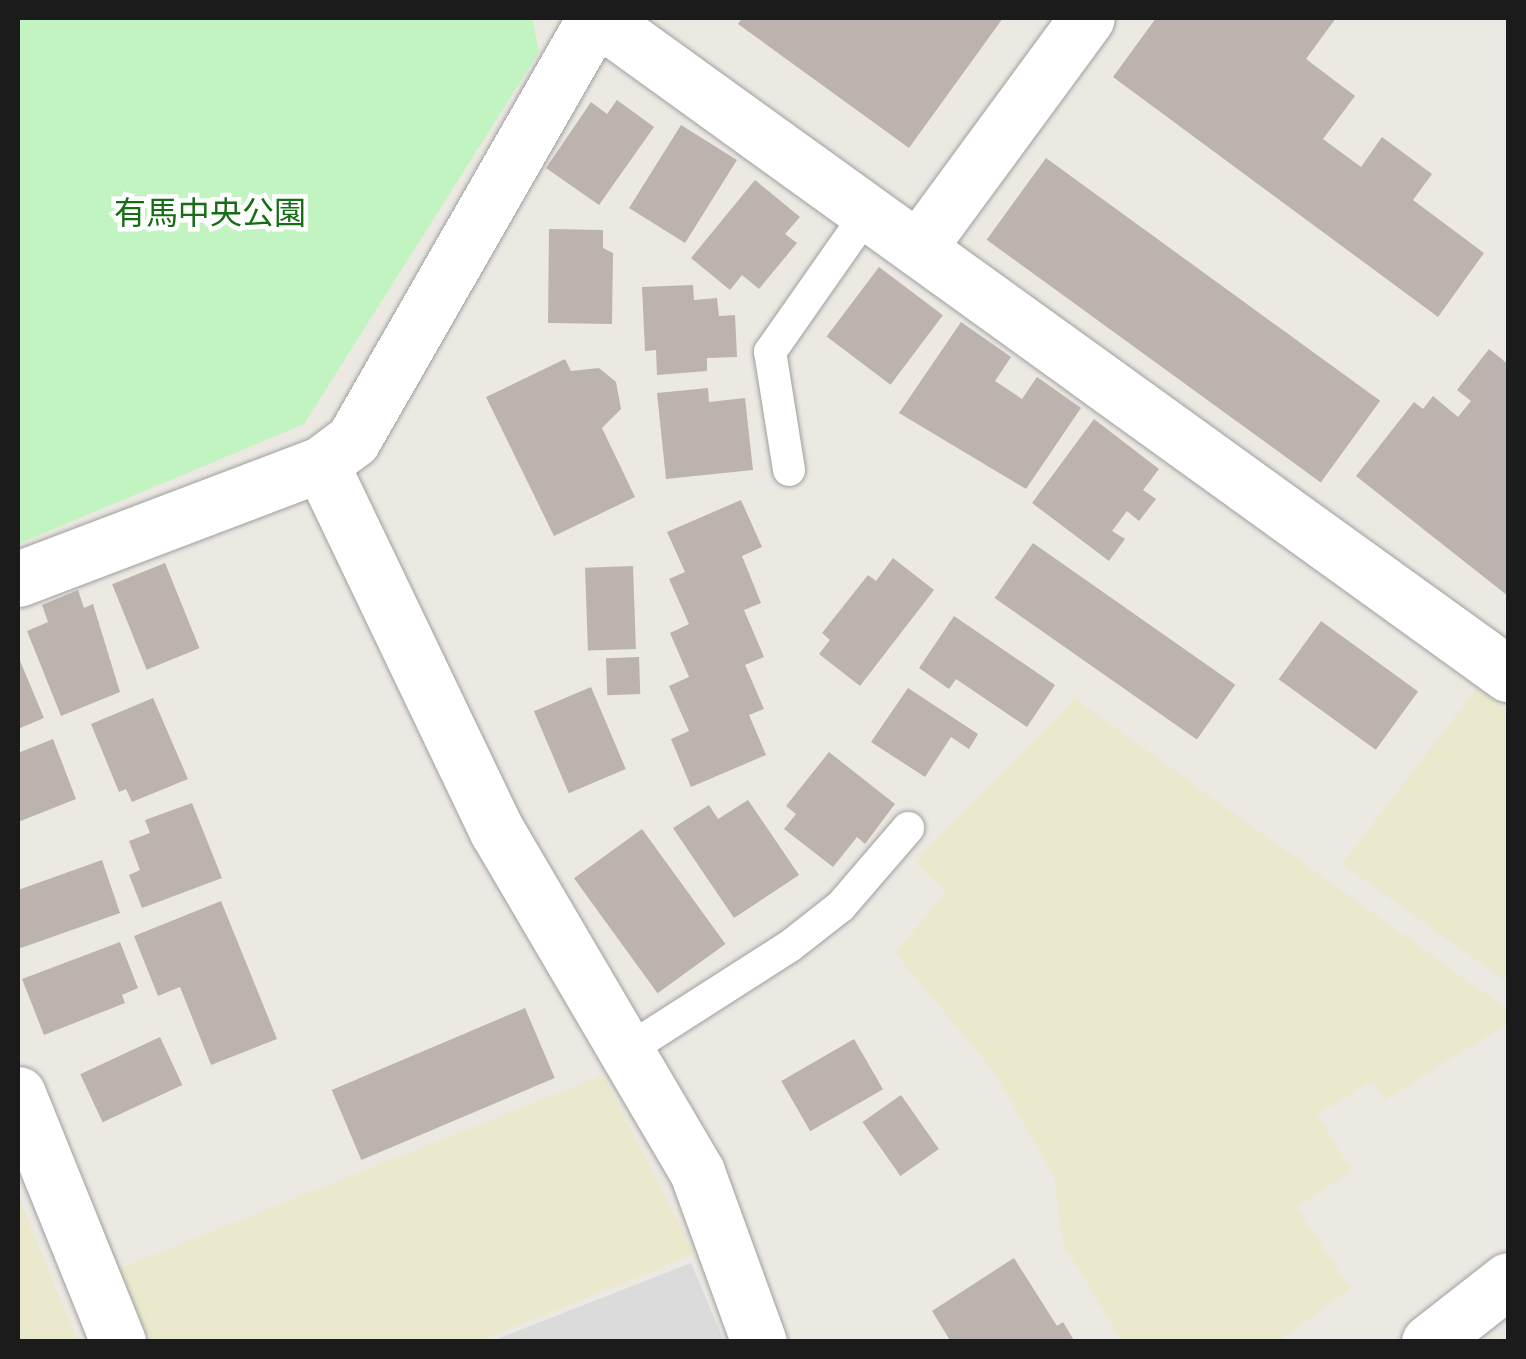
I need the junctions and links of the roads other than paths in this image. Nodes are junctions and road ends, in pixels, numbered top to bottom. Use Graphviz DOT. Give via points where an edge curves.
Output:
graph roads {
  1 [pos="597,18"];
  2 [pos="1087,18"];
  3 [pos="868,212"];
  4 [pos="918,248"];
  5 [pos="320,464"];
  6 [pos="789,470"];
  7 [pos="18,579"];
  8 [pos="1508,674"];
  9 [pos="908,828"];
  10 [pos="630,1048"];
  11 [pos="18,1094"];
  12 [pos="1508,1280"];
  13 [pos="118,1342"];
  14 [pos="759,1342"];
  15 [pos="1429,1342"];
  1 -- 3 [label="street"];
  1 -- 5 [label="street" via="353,440"];
  2 -- 4 [label="street"];
  3 -- 4 [label="street"];
  3 -- 6 [label="lane" via="770,352"];
  4 -- 8 [label="street"];
  5 -- 7 [label="street"];
  5 -- 10 [label="street" via="496,832"];
  9 -- 10 [label="lane" via="841,906"];
  10 -- 14 [label="street" via="697,1172"];
  11 -- 13 [label="street"];
  12 -- 15 [label="street"];
}
